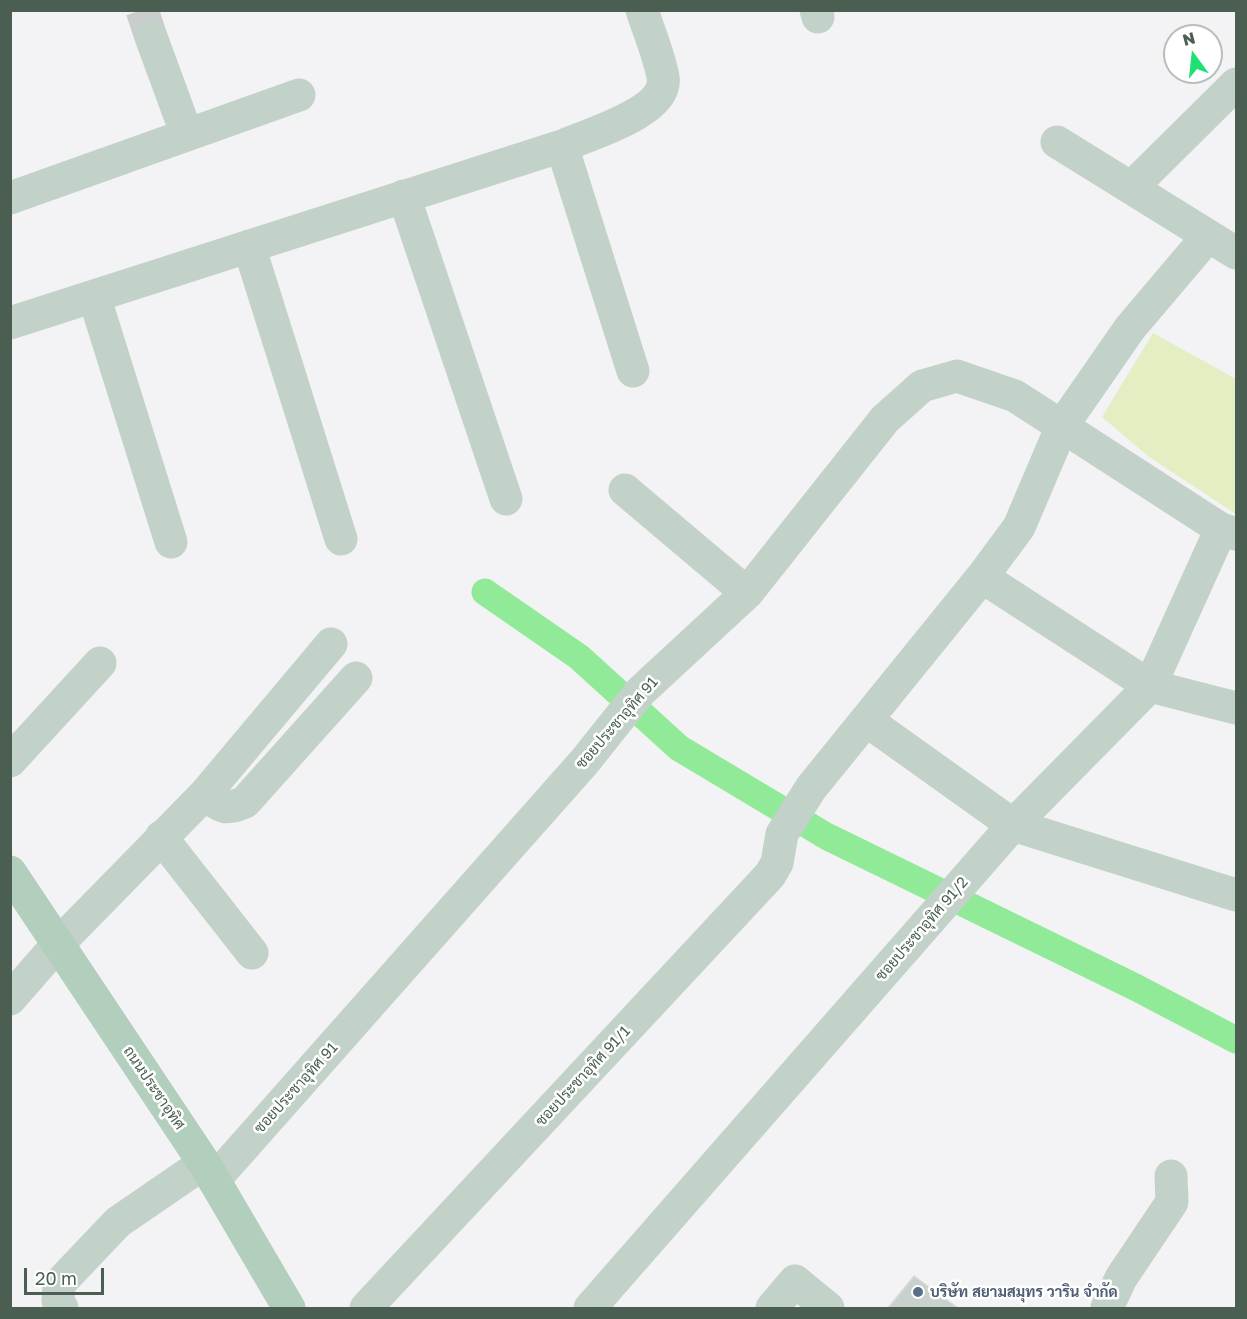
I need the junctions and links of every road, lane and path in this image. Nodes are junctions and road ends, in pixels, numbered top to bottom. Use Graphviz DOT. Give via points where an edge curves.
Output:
graph roads {
  1 [pos="642,10"];
  2 [pos="151,37"];
  3 [pos="1236,84"];
  4 [pos="299,95"];
  5 [pos="187,135"];
  6 [pos="1057,142"];
  7 [pos="562,146"];
  8 [pos="1131,188"];
  9 [pos="404,196"];
  10 [pos="10,198"];
  11 [pos="1208,236"];
  12 [pos="249,246"];
  13 [pos="1236,253"];
  14 [pos="94,296"];
  15 [pos="10,323"];
  16 [pos="633,371"];
  17 [pos="1062,426"];
  18 [pos="626,490"];
  19 [pos="506,499"];
  20 [pos="1229,532"];
  21 [pos="341,539"];
  22 [pos="171,542"];
  23 [pos="982,577"];
  24 [pos="747,593"];
  25 [pos="331,644"];
  26 [pos="100,663"];
  27 [pos="356,678"];
  28 [pos="1150,686"];
  29 [pos="1236,708"];
  30 [pos="866,720"];
  31 [pos="10,761"];
  32 [pos="205,794"];
  33 [pos="1013,825"];
  34 [pos="161,837"];
  35 [pos="10,872"];
  36 [pos="1236,895"];
  37 [pos="58,944"];
  38 [pos="252,953"];
  39 [pos="10,999"];
  40 [pos="209,1172"];
  41 [pos="1171,1176"];
  42 [pos="62,1308"];
  43 [pos="289,1308"];
  44 [pos="366,1308"];
  45 [pos="590,1308"];
  46 [pos="772,1308"];
  47 [pos="828,1308"];
  48 [pos="1107,1308"];
  1 -- 7 [label="street" via="664,79 657,98 639,114"];
  2 -- 5 [label="street"];
  3 -- 8 [label="street"];
  4 -- 5 [label="street"];
  5 -- 10 [label="street"];
  6 -- 8 [label="street"];
  7 -- 9 [label="street"];
  7 -- 16 [label="street"];
  8 -- 11 [label="street"];
  9 -- 12 [label="street"];
  9 -- 19 [label="street"];
  11 -- 13 [label="street"];
  11 -- 17 [label="street" via="1130,328"];
  12 -- 14 [label="street"];
  12 -- 21 [label="street"];
  14 -- 15 [label="street"];
  14 -- 22 [label="street"];
  17 -- 20 [label="street, ซอยประชาอุทิศ 91"];
  17 -- 23 [label="street" via="1019,527"];
  17 -- 24 [label="street, ซอยประชาอุทิศ 91" via="1015,396 957,376 922,386 885,419"];
  18 -- 24 [label="street"];
  20 -- 28 [label="street, ซอยประชาอุทิศ 91/2"];
  23 -- 28 [label="street"];
  23 -- 30 [label="street"];
  24 -- 40 [label="street, ซอยประชาอุทิศ 91" via="640,692 615,725"];
  25 -- 32 [label="street"];
  26 -- 31 [label="street"];
  27 -- 32 [label="street" via="245,802 232,808 219,806"];
  28 -- 29 [label="street"];
  28 -- 33 [label="street, ซอยประชาอุทิศ 91/2"];
  30 -- 33 [label="street"];
  30 -- 44 [label="street, ซอยประชาอุทิศ 91/1" via="811,788 782,834 777,863 770,875"];
  32 -- 34 [label="street"];
  33 -- 36 [label="street"];
  33 -- 45 [label="street, ซอยประชาอุทิศ 91/2"];
  34 -- 37 [label="street"];
  34 -- 38 [label="street"];
  35 -- 37 [label="main road, ถนนประชาอุทิศ"];
  37 -- 39 [label="street"];
  37 -- 40 [label="main road, ถนนประชาอุทิศ"];
  40 -- 42 [label="street, ซอยประชาอุทิศ 91" via="118,1222 59,1284 58,1301"];
  40 -- 43 [label="main road, ถนนประชาอุทิศ"];
  41 -- 48 [label="street" via="1172,1202 1121,1278"];
  46 -- 47 [label="street" via="795,1281"];
}
